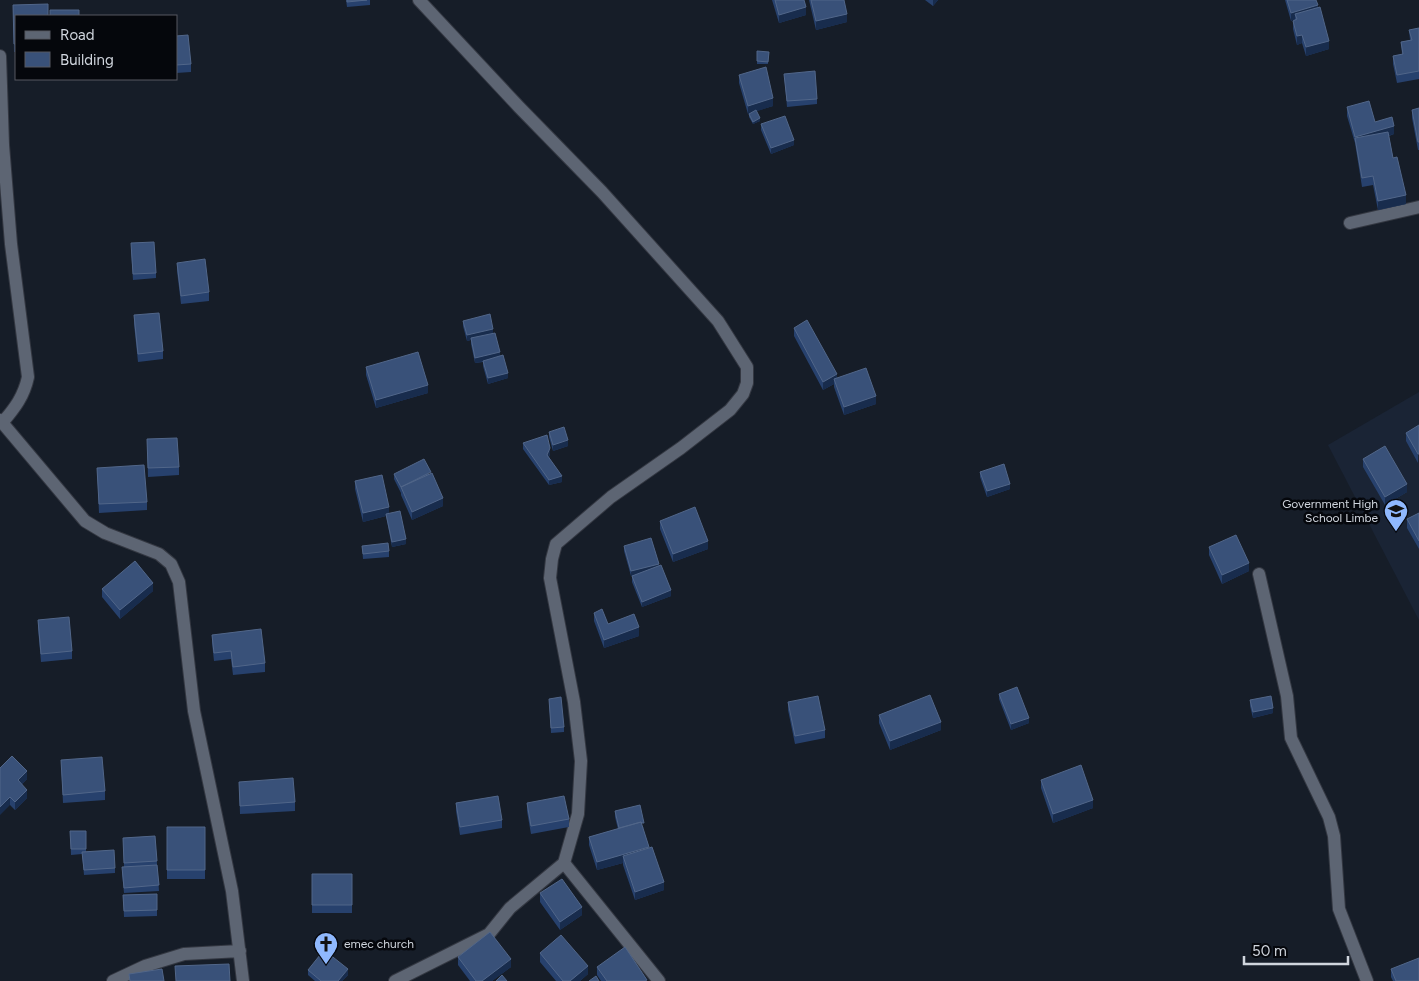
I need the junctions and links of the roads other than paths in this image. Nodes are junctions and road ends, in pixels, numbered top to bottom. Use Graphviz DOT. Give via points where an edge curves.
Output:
graph roads {
  1 [pos="419,0"];
  2 [pos="0,56"];
  3 [pos="1419,207"];
  4 [pos="1350,223"];
  5 [pos="1,421"];
  6 [pos="1259,574"];
  7 [pos="564,863"];
  8 [pos="240,952"];
  9 [pos="113,981"];
  10 [pos="243,981"];
  11 [pos="395,981"];
  12 [pos="659,981"];
  13 [pos="1366,981"];
  1 -- 7 [label="street" via="602,192 718,321 746,367 743,394 730,410 611,497 556,544 550,578 574,702 581,761 578,814"];
  2 -- 5 [label="street" via="11,244 28,377 20,402"];
  3 -- 4 [label="street"];
  5 -- 8 [label="street" via="86,521 105,533 159,554 171,564 179,582 194,711 232,891"];
  6 -- 13 [label="street" via="1287,696 1291,738 1329,817 1334,836 1339,909"];
  7 -- 11 [label="street" via="510,908 488,934"];
  7 -- 12 [label="street"];
  8 -- 9 [label="street" via="184,954 145,966"];
  8 -- 10 [label="street"];
}
